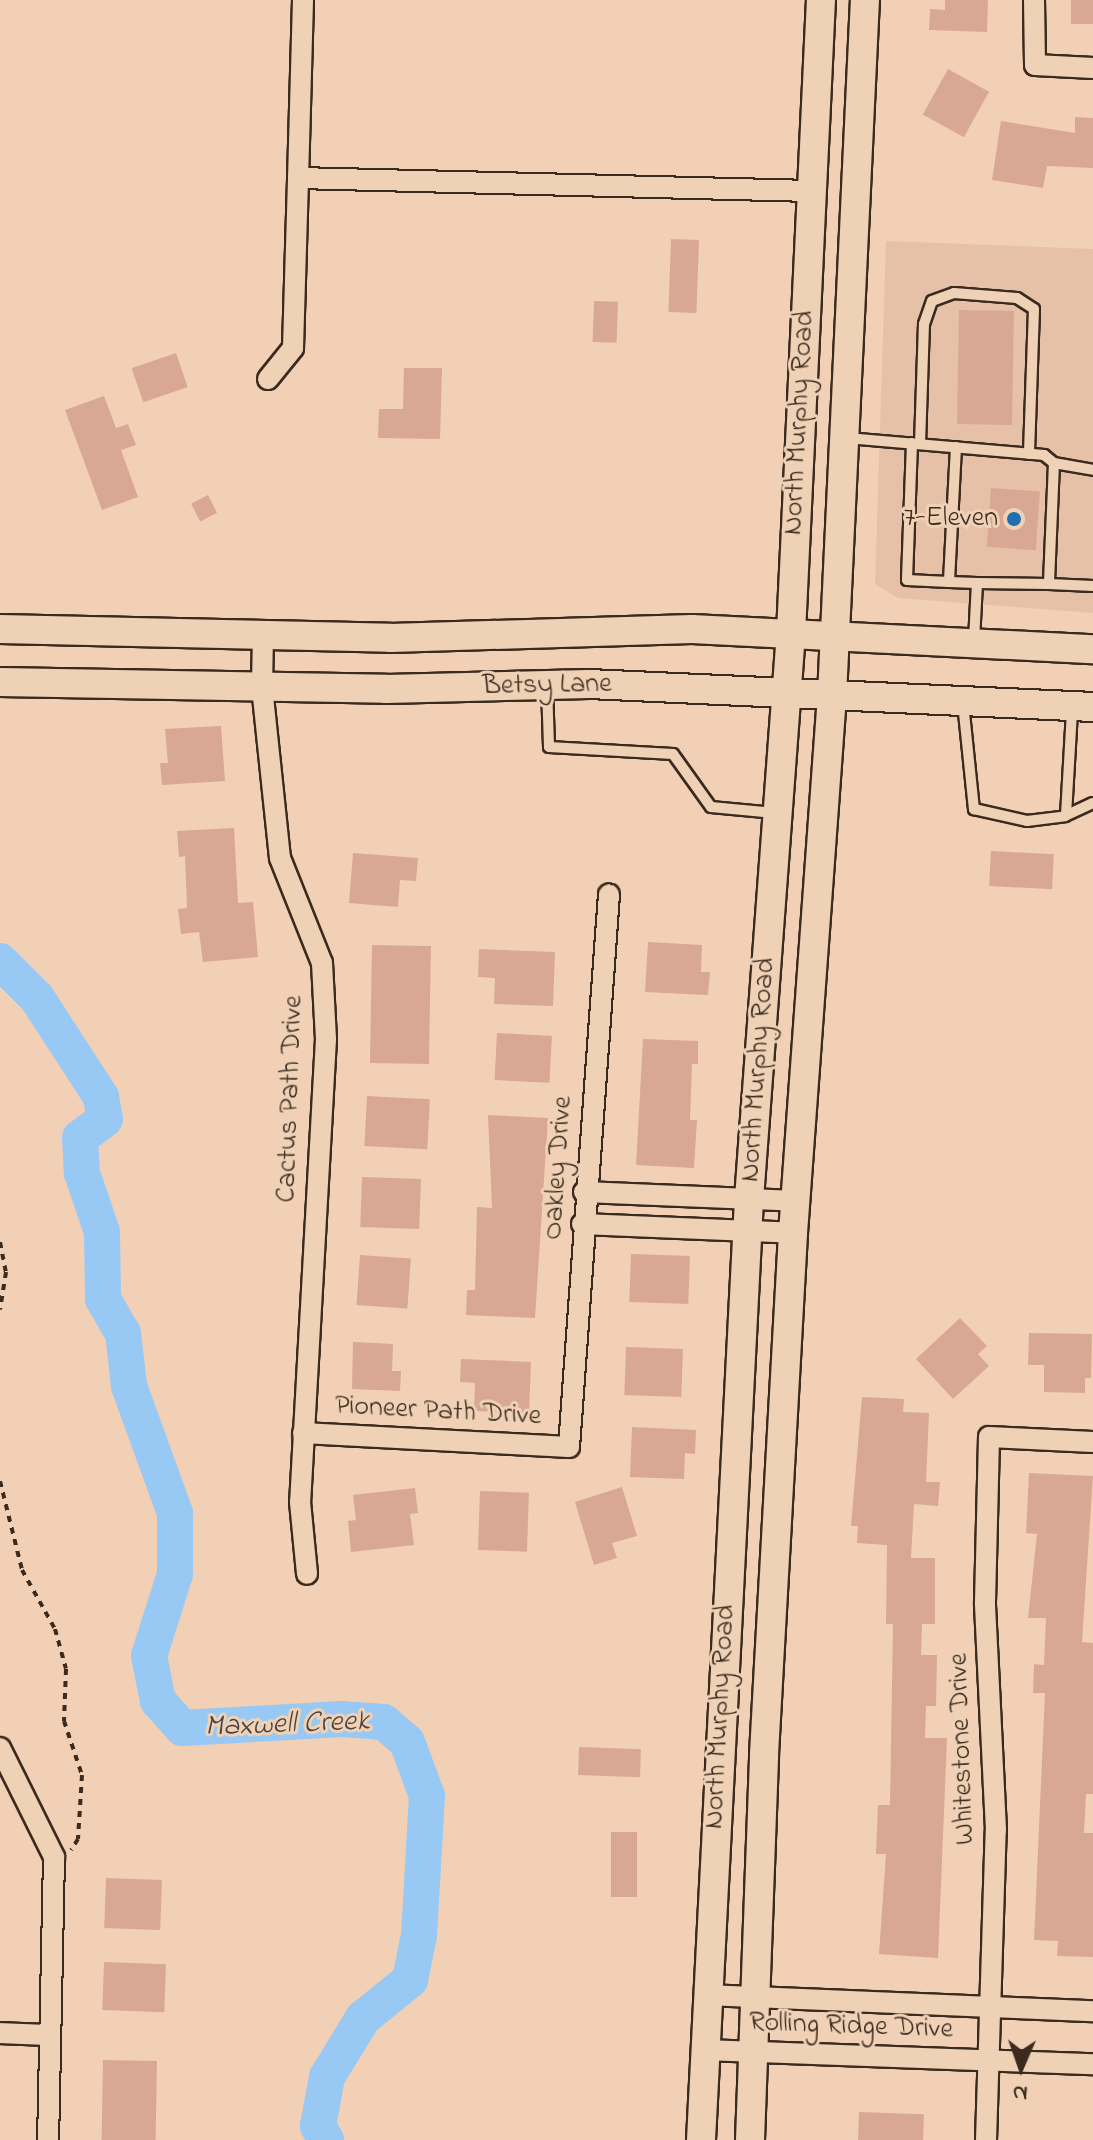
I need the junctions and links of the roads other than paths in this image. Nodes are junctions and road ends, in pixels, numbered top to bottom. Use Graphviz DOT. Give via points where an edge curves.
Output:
graph roads {
  1 [pos="303,0"];
  2 [pos="821,0"];
  3 [pos="865,0"];
  4 [pos="1034,0"];
  5 [pos="1093,68"];
  6 [pos="298,178"];
  7 [pos="811,191"];
  8 [pos="268,379"];
  9 [pos="845,438"];
  10 [pos="916,444"];
  11 [pos="956,447"];
  12 [pos="1029,454"];
  13 [pos="1054,463"];
  14 [pos="1093,470"];
  15 [pos="949,582"];
  16 [pos="977,583"];
  17 [pos="1049,584"];
  18 [pos="1093,586"];
  19 [pos="0,629"];
  20 [pos="791,633"];
  21 [pos="263,634"];
  22 [pos="834,636"];
  23 [pos="974,644"];
  24 [pos="1093,649"];
  25 [pos="0,682"];
  26 [pos="547,684"];
  27 [pos="262,687"];
  28 [pos="786,691"];
  29 [pos="832,696"];
  30 [pos="963,701"];
  31 [pos="1082,707"];
  32 [pos="1093,803"];
  33 [pos="777,814"];
  34 [pos="1066,815"];
  35 [pos="609,894"];
  36 [pos="584,1192"];
  37 [pos="749,1199"];
  38 [pos="796,1201"];
  39 [pos="582,1224"];
  40 [pos="748,1232"];
  41 [pos="793,1233"];
  42 [pos="303,1433"];
  43 [pos="1093,1442"];
  44 [pos="569,1447"];
  45 [pos="307,1574"];
  46 [pos="0,1748"];
  47 [pos="706,1995"];
  48 [pos="756,1997"];
  49 [pos="991,2006"];
  50 [pos="1093,2011"];
  51 [pos="0,2033"];
  52 [pos="50,2035"];
  53 [pos="704,2050"];
  54 [pos="752,2052"];
  55 [pos="989,2059"];
  56 [pos="1093,2064"];
  57 [pos="48,2140"];
  58 [pos="701,2140"];
  59 [pos="750,2140"];
  60 [pos="986,2140"];
  1 -- 6 [label="street"];
  2 -- 7 [label="main road, North Murphy Road"];
  3 -- 9 [label="main road, North Murphy Road"];
  4 -- 5 [label="street" via="1035,65"];
  6 -- 7 [label="street"];
  6 -- 8 [label="street" via="293,348"];
  7 -- 20 [label="main road, North Murphy Road"];
  9 -- 10 [label="lane"];
  9 -- 22 [label="main road, North Murphy Road"];
  10 -- 11 [label="lane"];
  10 -- 12 [label="lane" via="924,324 932,301 954,293 1017,298 1034,309"];
  10 -- 15 [label="lane" via="907,580"];
  11 -- 12 [label="lane"];
  11 -- 15 [label="lane"];
  12 -- 13 [label="lane"];
  13 -- 14 [label="lane"];
  13 -- 17 [label="lane"];
  15 -- 16 [label="lane"];
  16 -- 17 [label="lane"];
  16 -- 23 [label="lane"];
  17 -- 18 [label="lane"];
  19 -- 21 [label="main road, Betsy Lane"];
  20 -- 21 [label="main road, Betsy Lane" via="692,629 390,638"];
  20 -- 22 [label="main road, Betsy Lane"];
  20 -- 28 [label="main road, North Murphy Road"];
  21 -- 27 [label="street, Cactus Path Drive"];
  22 -- 23 [label="main road, Betsy Lane"];
  22 -- 29 [label="main road, North Murphy Road"];
  23 -- 24 [label="main road, Betsy Lane"];
  25 -- 27 [label="main road, Betsy Lane"];
  26 -- 27 [label="main road, Betsy Lane"];
  26 -- 28 [label="main road, Betsy Lane"];
  26 -- 33 [label="lane" via="549,747 673,754 711,807"];
  27 -- 42 [label="street, Cactus Path Drive" via="280,858 322,963 326,1039"];
  28 -- 29 [label="main road, Betsy Lane"];
  28 -- 33 [label="main road, North Murphy Road"];
  29 -- 30 [label="main road, Betsy Lane"];
  29 -- 38 [label="main road, North Murphy Road"];
  30 -- 31 [label="main road, Betsy Lane"];
  30 -- 34 [label="lane" via="974,809 1027,821"];
  31 -- 34 [label="lane"];
  32 -- 34 [label="lane"];
  33 -- 37 [label="main road, North Murphy Road"];
  35 -- 36 [label="street, Oakley Drive"];
  36 -- 37 [label="street"];
  36 -- 39 [label="street, Oakley Drive"];
  37 -- 38 [label="street"];
  37 -- 40 [label="main road, North Murphy Road"];
  38 -- 41 [label="main road, North Murphy Road"];
  39 -- 40 [label="street"];
  39 -- 44 [label="street, Oakley Drive"];
  40 -- 41 [label="street"];
  40 -- 47 [label="main road, North Murphy Road"];
  41 -- 48 [label="main road, North Murphy Road"];
  42 -- 44 [label="street, Pioneer Path Drive"];
  42 -- 45 [label="street, Cactus Path Drive" via="300,1502"];
  43 -- 49 [label="street, Whitestone Drive" via="989,1437 985,1602 996,1830"];
  46 -- 52 [label="street" via="54,1857"];
  47 -- 48 [label="street, Rolling Ridge Drive"];
  47 -- 53 [label="main road, North Murphy Road"];
  48 -- 49 [label="street, Rolling Ridge Drive"];
  48 -- 54 [label="main road, North Murphy Road"];
  49 -- 50 [label="street, Rolling Ridge Drive"];
  49 -- 55 [label="street, Whitestone Drive"];
  51 -- 52 [label="street"];
  52 -- 57 [label="street"];
  53 -- 54 [label="street, Rolling Ridge Drive"];
  53 -- 58 [label="main road, North Murphy Road"];
  54 -- 55 [label="street, Rolling Ridge Drive"];
  54 -- 59 [label="main road, North Murphy Road"];
  55 -- 56 [label="street, Rolling Ridge Drive"];
  55 -- 60 [label="street, Whitestone Drive"];
}
